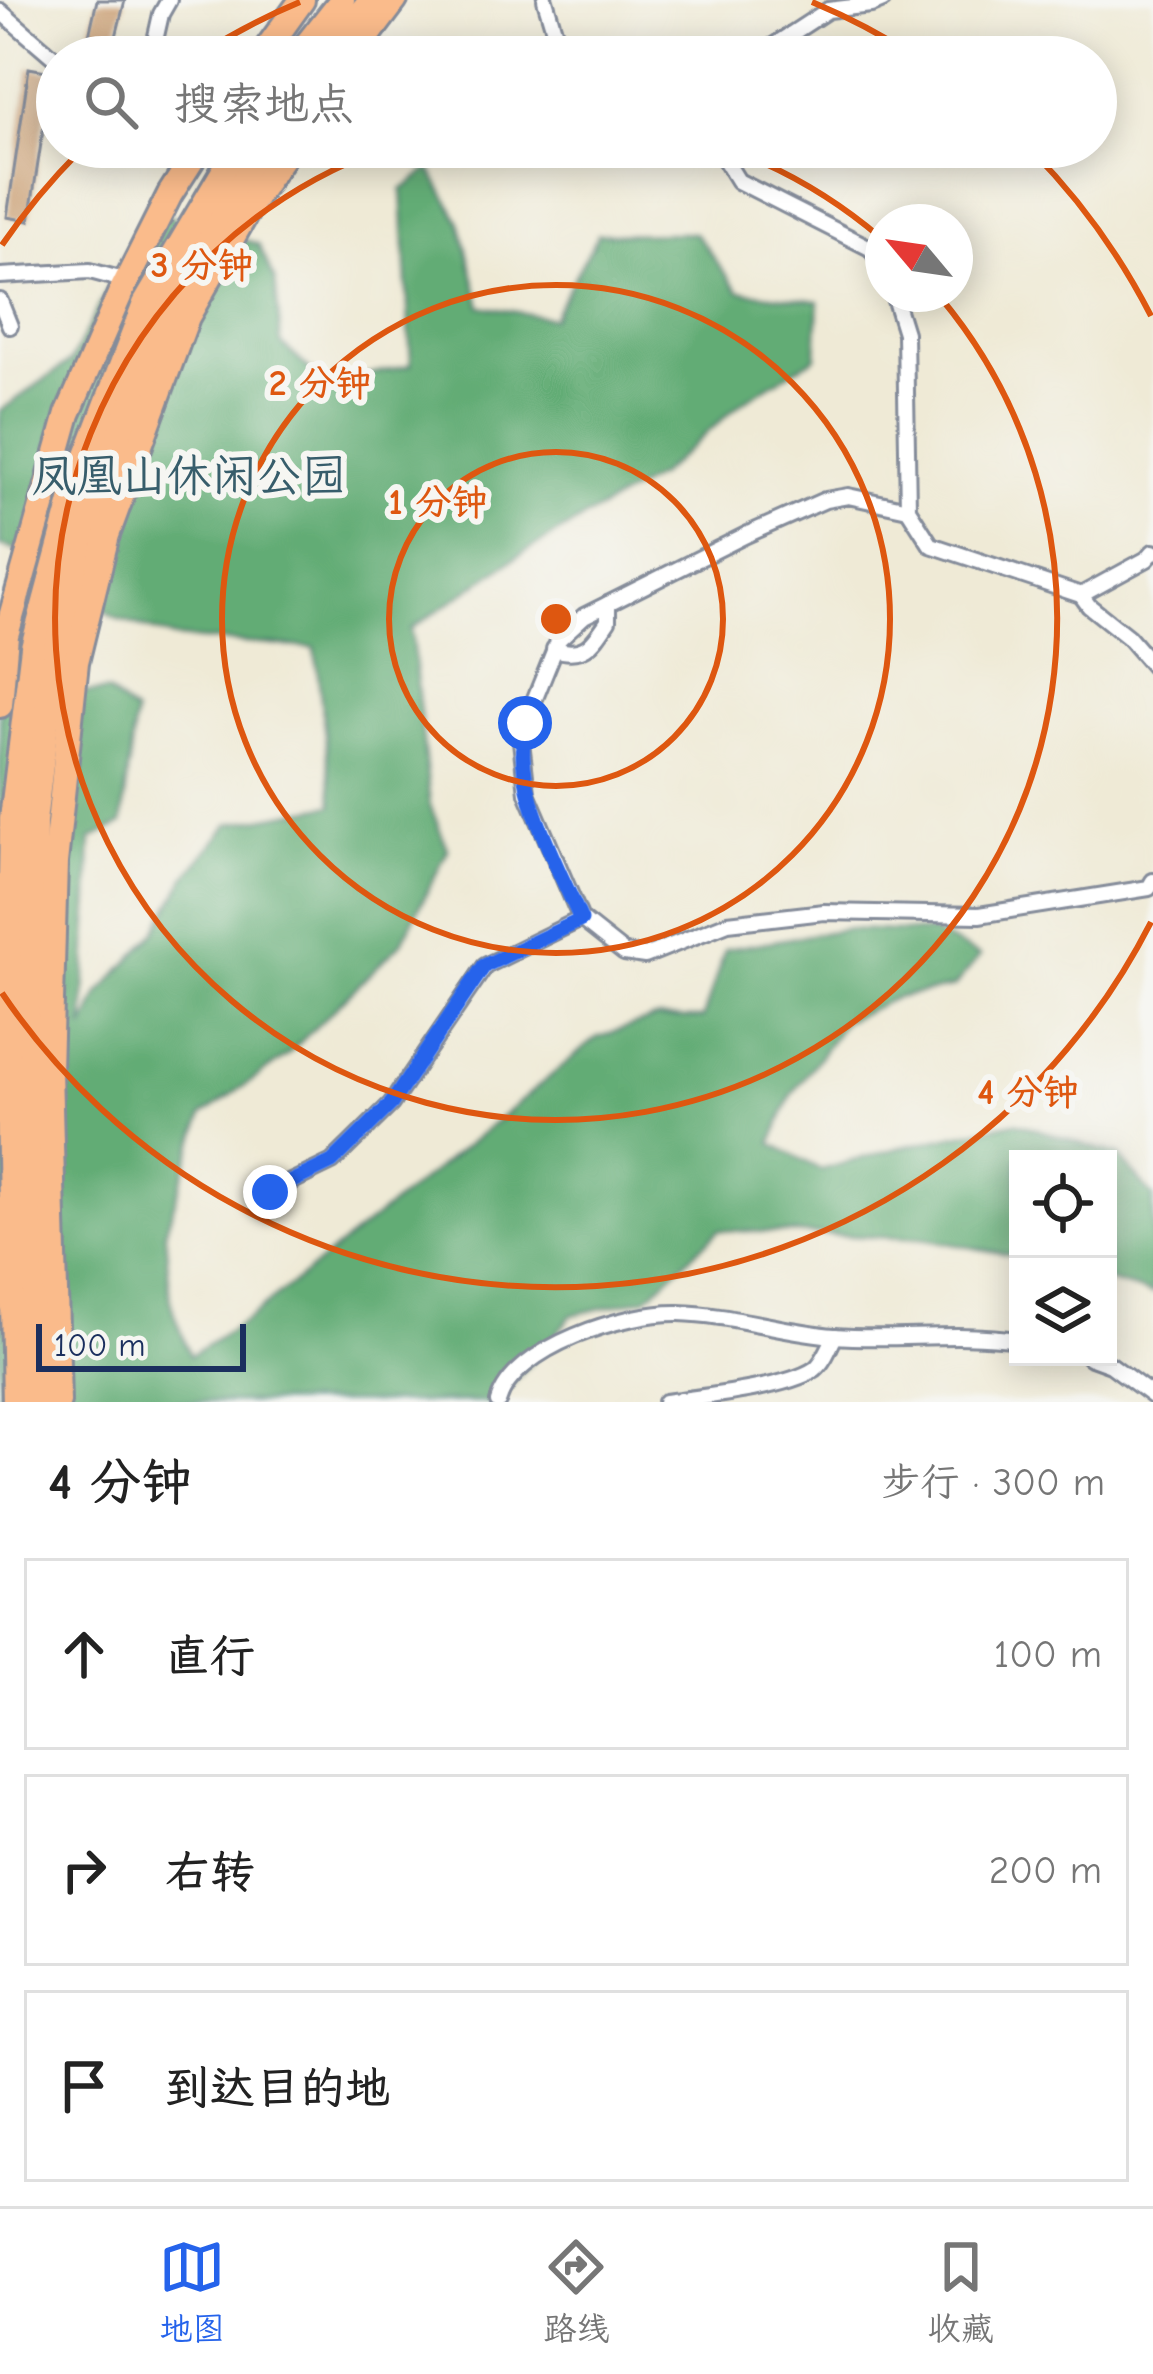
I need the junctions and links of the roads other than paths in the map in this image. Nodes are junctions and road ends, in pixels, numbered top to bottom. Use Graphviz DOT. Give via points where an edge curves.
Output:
graph roads {
  1 [pos="169,0"];
  2 [pos="302,0"];
  3 [pos="342,0"];
  4 [pos="371,0"];
  5 [pos="395,0"];
  6 [pos="545,0"];
  7 [pos="883,0"];
  8 [pos="0,11"];
  9 [pos="156,36"];
  10 [pos="277,36"];
  11 [pos="314,36"];
  12 [pos="343,36"];
  13 [pos="368,36"];
  14 [pos="554,36"];
  15 [pos="788,36"];
  16 [pos="36,42"];
  17 [pos="187,168"];
  18 [pos="226,168"];
  19 [pos="252,168"];
  20 [pos="275,168"];
  21 [pos="730,168"];
  22 [pos="865,246"];
  23 [pos="0,276"];
  24 [pos="127,280"];
  25 [pos="0,301"];
  26 [pos="899,312"];
  27 [pos="10,326"];
  28 [pos="908,509"];
  29 [pos="1153,552"];
  30 [pos="1082,595"];
  31 [pos="608,604"];
  32 [pos="554,650"];
  33 [pos="1153,666"];
  34 [pos="0,705"];
  35 [pos="1151,884"];
  36 [pos="1153,907"];
  37 [pos="581,920"];
  38 [pos="270,1192"];
  39 [pos="835,1336"];
  40 [pos="1009,1339"];
  41 [pos="1112,1366"];
  42 [pos="1153,1396"];
  43 [pos="15,1402"];
  44 [pos="38,1402"];
  45 [pos="58,1402"];
  46 [pos="498,1402"];
  47 [pos="665,1402"];
  1 -- 9 [label="street"];
  2 -- 10 [label="highway"];
  3 -- 11 [label="highway"];
  4 -- 12 [label="highway"];
  5 -- 13 [label="highway"];
  6 -- 14 [label="street"];
  7 -- 15 [label="street" via="828,10"];
  8 -- 16 [label="street"];
  17 -- 24 [label="highway"];
  18 -- 43 [label="highway" via="145,304 78,479 32,647 12,819"];
  19 -- 44 [label="highway" via="166,314 100,486 55,651 34,820"];
  20 -- 45 [label="highway" via="188,317 107,535 76,662 55,863 49,1070"];
  21 -- 22 [label="street" via="738,182"];
  23 -- 24 [label="street" via="90,271"];
  24 -- 34 [label="highway" via="68,414 6,635"];
  25 -- 27 [label="street"];
  26 -- 28 [label="street"];
  28 -- 30 [label="street" via="931,545"];
  28 -- 31 [label="street" via="848,496 825,500"];
  29 -- 30 [label="street"];
  30 -- 33 [label="street"];
  31 -- 32 [label="street" via="584,616"];
  31 -- 32 [label="street" via="608,621 584,650"];
  32 -- 37 [label="street" via="521,741 527,794"];
  35 -- 36 [label="street"];
  35 -- 37 [label="street" via="979,914 824,912 728,923 645,956 624,953"];
  37 -- 38 [label="street" via="484,966 391,1104 332,1162"];
  39 -- 40 [label="street"];
  39 -- 46 [label="street" via="677,1313 619,1321 536,1357 508,1380"];
  39 -- 47 [label="street" via="819,1367 790,1379"];
  41 -- 42 [label="street"];
}
